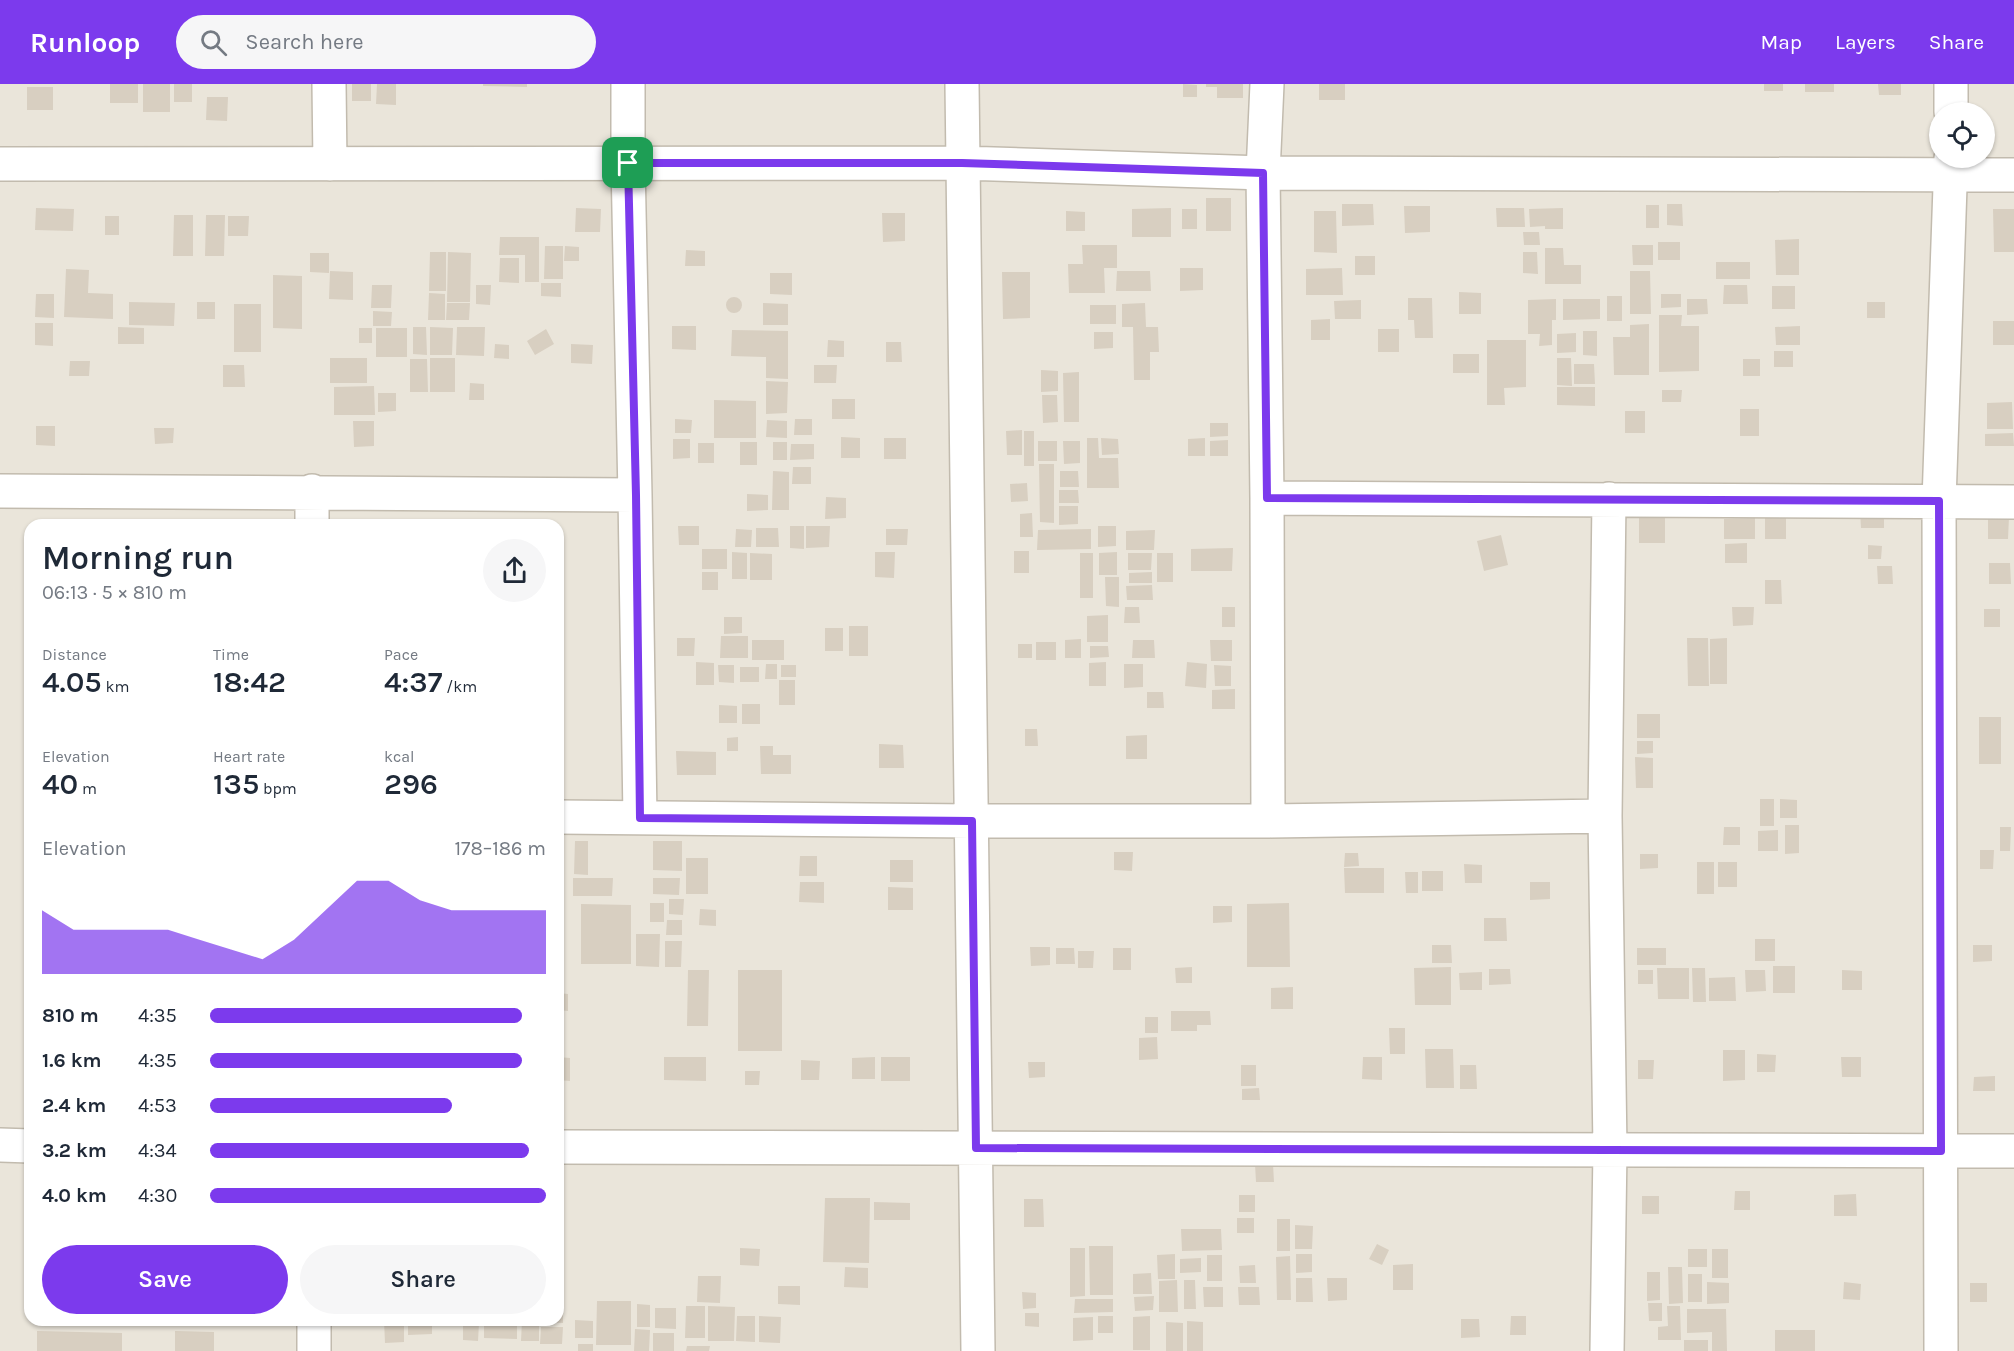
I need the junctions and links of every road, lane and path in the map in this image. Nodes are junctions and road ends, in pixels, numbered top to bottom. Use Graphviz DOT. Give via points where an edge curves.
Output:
graph roads {
  1 [pos="328,84"];
  2 [pos="628,84"];
  3 [pos="962,84"];
  4 [pos="1267,84"];
  5 [pos="1951,84"];
  6 [pos="1951,102"];
  7 [pos="628,163"];
  8 [pos="962,163"];
  9 [pos="0,164"];
  10 [pos="330,164"];
  11 [pos="1929,166"];
  12 [pos="1951,168"];
  13 [pos="1965,168"];
  14 [pos="1263,173"];
  15 [pos="2014,175"];
  16 [pos="0,491"];
  17 [pos="312,491"];
  18 [pos="636,495"];
  19 [pos="1267,498"];
  20 [pos="1609,500"];
  21 [pos="1939,501"];
  22 [pos="2014,502"];
  23 [pos="312,519"];
  24 [pos="564,816"];
  25 [pos="1605,816"];
  26 [pos="640,818"];
  27 [pos="972,821"];
  28 [pos="1268,821"];
  29 [pos="0,1145"];
  30 [pos="24,1146"];
  31 [pos="564,1147"];
  32 [pos="976,1148"];
  33 [pos="1611,1149"];
  34 [pos="1941,1151"];
  35 [pos="2014,1151"];
  36 [pos="314,1326"];
  37 [pos="314,1351"];
  38 [pos="978,1351"];
  39 [pos="1607,1351"];
  40 [pos="1941,1351"];
  1 -- 10 [label="street"];
  2 -- 7 [label="street"];
  3 -- 8 [label="street"];
  4 -- 14 [label="street"];
  5 -- 6 [label="street"];
  7 -- 8 [label="street"];
  7 -- 10 [label="street"];
  7 -- 18 [label="street"];
  8 -- 14 [label="street"];
  8 -- 27 [label="street"];
  9 -- 10 [label="street"];
  11 -- 14 [label="street"];
  12 -- 21 [label="street"];
  13 -- 15 [label="street"];
  14 -- 19 [label="street"];
  16 -- 17 [label="street"];
  17 -- 18 [label="street"];
  17 -- 23 [label="street"];
  18 -- 26 [label="street"];
  19 -- 20 [label="street"];
  19 -- 28 [label="street"];
  20 -- 21 [label="street"];
  20 -- 25 [label="street"];
  21 -- 22 [label="street"];
  21 -- 34 [label="street"];
  24 -- 26 [label="street"];
  25 -- 28 [label="street"];
  25 -- 33 [label="street"];
  26 -- 27 [label="street"];
  27 -- 28 [label="street"];
  27 -- 32 [label="street"];
  29 -- 30 [label="street"];
  31 -- 32 [label="street"];
  32 -- 33 [label="street"];
  32 -- 38 [label="street"];
  33 -- 34 [label="street"];
  33 -- 39 [label="street"];
  34 -- 35 [label="street"];
  34 -- 40 [label="street"];
  36 -- 37 [label="street"];
}
